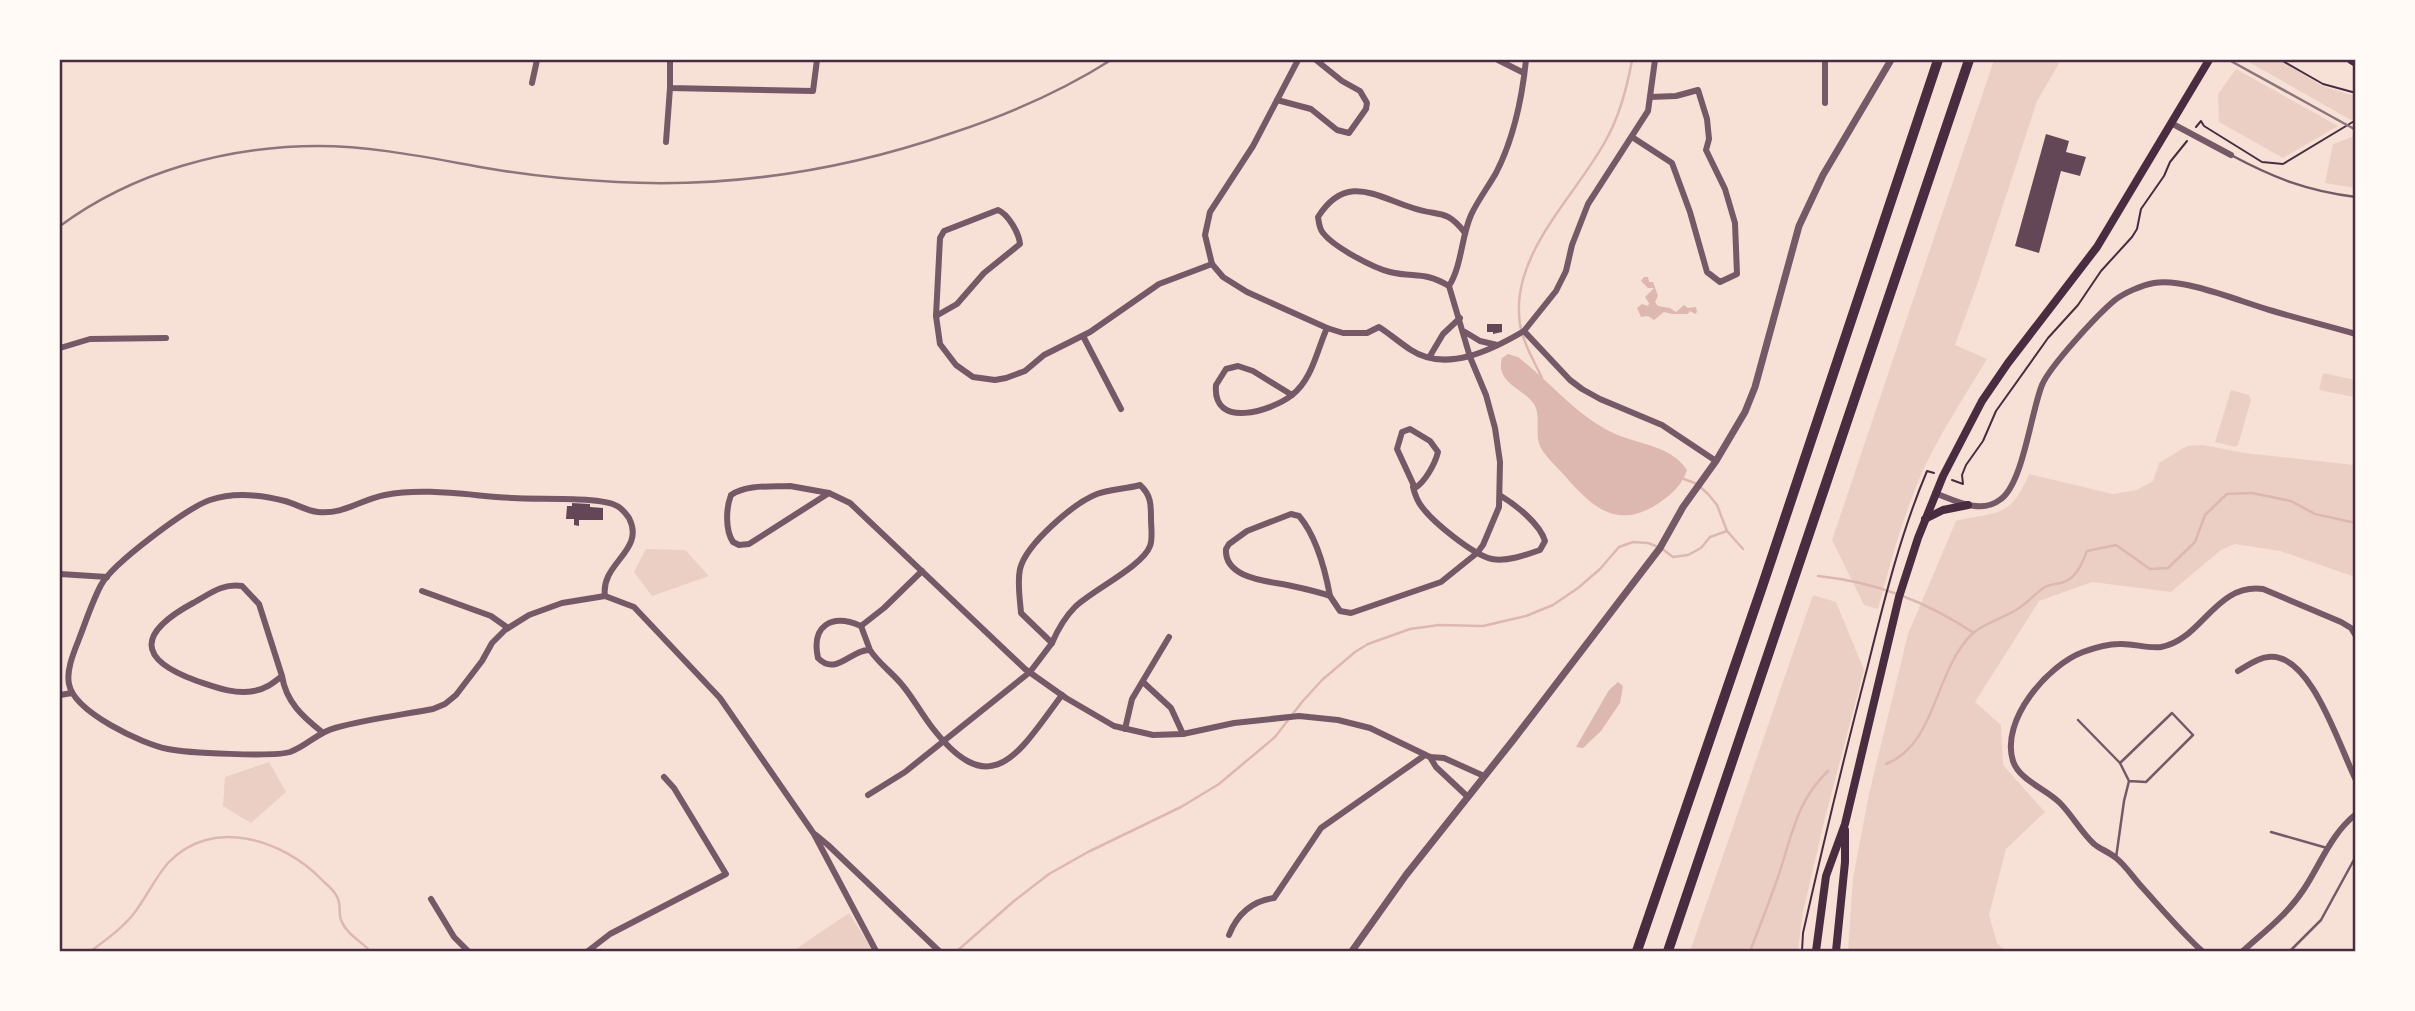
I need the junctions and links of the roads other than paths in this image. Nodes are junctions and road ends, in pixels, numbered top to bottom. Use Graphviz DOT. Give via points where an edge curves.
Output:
graph roads {
  1 [pos="537,60"];
  2 [pos="670,60"];
  3 [pos="817,60"];
  4 [pos="1298,60"];
  5 [pos="1316,60"];
  6 [pos="1498,60"];
  7 [pos="1526,60"];
  8 [pos="1655,60"];
  9 [pos="1825,60"];
  10 [pos="1891,60"];
  11 [pos="1938,60"];
  12 [pos="1969,60"];
  13 [pos="2209,60"];
  14 [pos="2351,60"];
  15 [pos="2356,63"];
  16 [pos="1524,73"];
  17 [pos="532,83"];
  18 [pos="670,88"];
  19 [pos="1650,97"];
  20 [pos="1277,100"];
  21 [pos="1825,103"];
  22 [pos="2171,123"];
  23 [pos="1632,137"];
  24 [pos="666,142"];
  25 [pos="2231,155"];
  26 [pos="2356,197"];
  27 [pos="1465,233"];
  28 [pos="1212,264"];
  29 [pos="1449,286"];
  30 [pos="936,316"];
  31 [pos="1460,318"];
  32 [pos="1327,328"];
  33 [pos="1463,331"];
  34 [pos="1524,331"];
  35 [pos="2356,334"];
  36 [pos="1083,336"];
  37 [pos="166,338"];
  38 [pos="1498,345"];
  39 [pos="60,348"];
  40 [pos="1430,356"];
  41 [pos="1470,357"];
  42 [pos="1292,395"];
  43 [pos="1121,409"];
  44 [pos="1717,461"];
  45 [pos="1413,487"];
  46 [pos="829,493"];
  47 [pos="1935,493"];
  48 [pos="1501,496"];
  49 [pos="1968,505"];
  50 [pos="1925,519"];
  51 [pos="1477,553"];
  52 [pos="922,571"];
  53 [pos="60,574"];
  54 [pos="107,578"];
  55 [pos="422,591"];
  56 [pos="605,596"];
  57 [pos="1330,596"];
  58 [pos="860,626"];
  59 [pos="508,628"];
  60 [pos="2356,636"];
  61 [pos="1169,637"];
  62 [pos="1052,643"];
  63 [pos="870,650"];
  64 [pos="2238,671"];
  65 [pos="1030,672"];
  66 [pos="282,676"];
  67 [pos="1143,682"];
  68 [pos="72,693"];
  69 [pos="60,695"];
  70 [pos="1062,695"];
  71 [pos="2078,720"];
  72 [pos="1125,729"];
  73 [pos="322,732"];
  74 [pos="1183,734"];
  75 [pos="943,741"];
  76 [pos="1428,756"];
  77 [pos="2120,763"];
  78 [pos="1484,776"];
  79 [pos="664,777"];
  80 [pos="2356,780"];
  81 [pos="2129,781"];
  82 [pos="868,795"];
  83 [pos="1468,797"];
  84 [pos="2356,814"];
  85 [pos="1845,824"];
  86 [pos="2271,832"];
  87 [pos="814,834"];
  88 [pos="2327,848"];
  89 [pos="2356,856"];
  90 [pos="2116,858"];
  91 [pos="431,899"];
  92 [pos="1229,935"];
  93 [pos="468,951"];
  94 [pos="588,951"];
  95 [pos="876,951"];
  96 [pos="939,951"];
  97 [pos="1352,951"];
  98 [pos="1637,951"];
  99 [pos="1668,951"];
  100 [pos="1816,951"];
  101 [pos="1836,951"];
  102 [pos="2202,951"];
  103 [pos="2243,951"];
  104 [pos="2290,951"];
  1 -- 17 [label="street"];
  2 -- 18 [label="street"];
  3 -- 18 [label="street" via="813,91"];
  4 -- 20 [label="street"];
  5 -- 20 [label="street" via="1364,97 1366,108 1349,133 1337,130 1311,109"];
  6 -- 16 [label="street"];
  7 -- 16 [label="street"];
  8 -- 19 [label="street"];
  9 -- 21 [label="street"];
  10 -- 44 [label="street" via="1823,175 1799,226 1755,387"];
  11 -- 98 [label="highway"];
  12 -- 99 [label="highway"];
  13 -- 22 [label="main road"];
  14 -- 15 [label="main road"];
  16 -- 27 [label="street" via="1520,107 1505,152"];
  18 -- 24 [label="street"];
  19 -- 23 [label="street" via="1648,111"];
  19 -- 23 [label="street" via="1698,90 1709,130 1706,150 1735,223 1737,274 1720,282 1707,272 1672,163"];
  20 -- 28 [label="street" via="1210,212 1205,235"];
  22 -- 25 [label="street"];
  22 -- 47 [label="main road" via="2097,247 1982,401"];
  23 -- 34 [label="street" via="1588,204 1556,291"];
  25 -- 26 [label="lane" via="2304,189"];
  27 -- 29 [label="street"];
  27 -- 29 [label="street" via="1448,215 1423,212 1365,191 1335,197 1318,217 1324,234 1353,255 1387,272 1431,276"];
  28 -- 32 [label="street" via="1247,292"];
  28 -- 36 [label="street" via="1159,284"];
  29 -- 31 [label="street"];
  30 -- 30 [label="street" via="957,304 984,273 1020,244 1001,211 944,231"];
  30 -- 36 [label="street" via="942,348 965,373 982,379 1025,371 1044,355"];
  31 -- 33 [label="street"];
  31 -- 40 [label="street"];
  32 -- 40 [label="street" via="1343,333 1379,327 1412,351"];
  32 -- 42 [label="street" via="1315,362"];
  33 -- 38 [label="street"];
  33 -- 41 [label="street"];
  34 -- 38 [label="street"];
  34 -- 44 [label="street" via="1582,389 1662,425"];
  35 -- 49 [label="street" via="2170,283 2131,291 2116,299 2074,342 2043,382 2009,490 1993,503"];
  36 -- 43 [label="street"];
  37 -- 39 [label="street" via="90,339"];
  38 -- 41 [label="street"];
  40 -- 41 [label="street"];
  41 -- 48 [label="street" via="1495,428"];
  42 -- 42 [label="street" via="1238,366 1226,369 1215,390 1227,411 1238,414 1278,404"];
  44 -- 78 [label="street" via="1660,548"];
  45 -- 45 [label="street" via="1397,449 1402,432 1410,429 1438,452 1419,485"];
  45 -- 51 [label="street" via="1424,510"];
  46 -- 46 [label="street" via="749,544 739,545 730,537 729,502 735,492 790,486"];
  46 -- 52 [label="street" via="850,503"];
  47 -- 49 [label="street"];
  47 -- 50 [label="main road"];
  48 -- 51 [label="street"];
  48 -- 51 [label="street" via="1545,541 1534,552 1508,558 1491,559"];
  49 -- 50 [label="main road"];
  50 -- 85 [label="main road" via="1899,597"];
  51 -- 57 [label="street" via="1441,582 1351,613 1340,611"];
  52 -- 58 [label="street"];
  52 -- 65 [label="street"];
  53 -- 54 [label="street"];
  54 -- 56 [label="street" via="192,508 213,499 245,495 286,501 317,512 340,511 384,495 417,492 579,500 620,507 633,529 632,539 605,579"];
  54 -- 68 [label="street" via="72,659 68,682"];
  55 -- 59 [label="street" via="491,616"];
  56 -- 59 [label="street" via="551,606"];
  56 -- 87 [label="street" via="634,607 720,698"];
  57 -- 57 [label="street" via="1250,578 1232,566 1226,549 1247,531 1291,514 1299,516 1321,559"];
  58 -- 63 [label="street"];
  58 -- 63 [label="street" via="825,625 816,636 818,658 834,665"];
  59 -- 73 [label="street" via="445,704"];
  60 -- 90 [label="street" via="2341,622 2251,587 2225,599 2175,642 2151,648 2119,643 2091,650 2068,659 2051,673 2023,706 2012,740 2013,762 2058,801 2092,843"];
  61 -- 67 [label="street"];
  62 -- 62 [label="street" via="1075,607 1115,579 1150,545 1151,504 1140,485 1083,501 1041,538 1023,561 1019,571 1021,612"];
  62 -- 65 [label="street"];
  63 -- 75 [label="street" via="903,685"];
  64 -- 80 [label="street" via="2270,656 2296,668 2316,694"];
  65 -- 70 [label="street"];
  65 -- 75 [label="street"];
  66 -- 66 [label="street" via="259,604 242,586 222,586 186,607 151,642 154,657 166,668 228,691 267,688"];
  66 -- 73 [label="street" via="294,707"];
  67 -- 72 [label="street" via="1132,699"];
  67 -- 74 [label="street" via="1166,701"];
  68 -- 69 [label="street"];
  68 -- 73 [label="street" via="96,717 167,749 285,753"];
  70 -- 72 [label="street"];
  70 -- 75 [label="street" via="1026,743 1003,763 986,767 968,763"];
  71 -- 77 [label="lane"];
  72 -- 74 [label="street" via="1153,735"];
  74 -- 76 [label="street" via="1299,716 1370,728"];
  75 -- 82 [label="street"];
  76 -- 78 [label="street"];
  76 -- 83 [label="street"];
  76 -- 92 [label="street" via="1321,828 1273,898 1258,900 1234,921"];
  77 -- 81 [label="lane"];
  77 -- 81 [label="lane" via="2172,713 2193,735 2146,782"];
  78 -- 83 [label="street"];
  79 -- 94 [label="street" via="726,874 610,934"];
  81 -- 90 [label="lane"];
  83 -- 97 [label="street"];
  84 -- 88 [label="street"];
  85 -- 100 [label="main road" via="1826,876"];
  85 -- 101 [label="main road"];
  86 -- 88 [label="lane"];
  87 -- 95 [label="street"];
  87 -- 96 [label="street"];
  88 -- 103 [label="street" via="2285,915"];
  89 -- 104 [label="lane" via="2321,920"];
  90 -- 102 [label="street"];
  91 -- 93 [label="street"];
}
